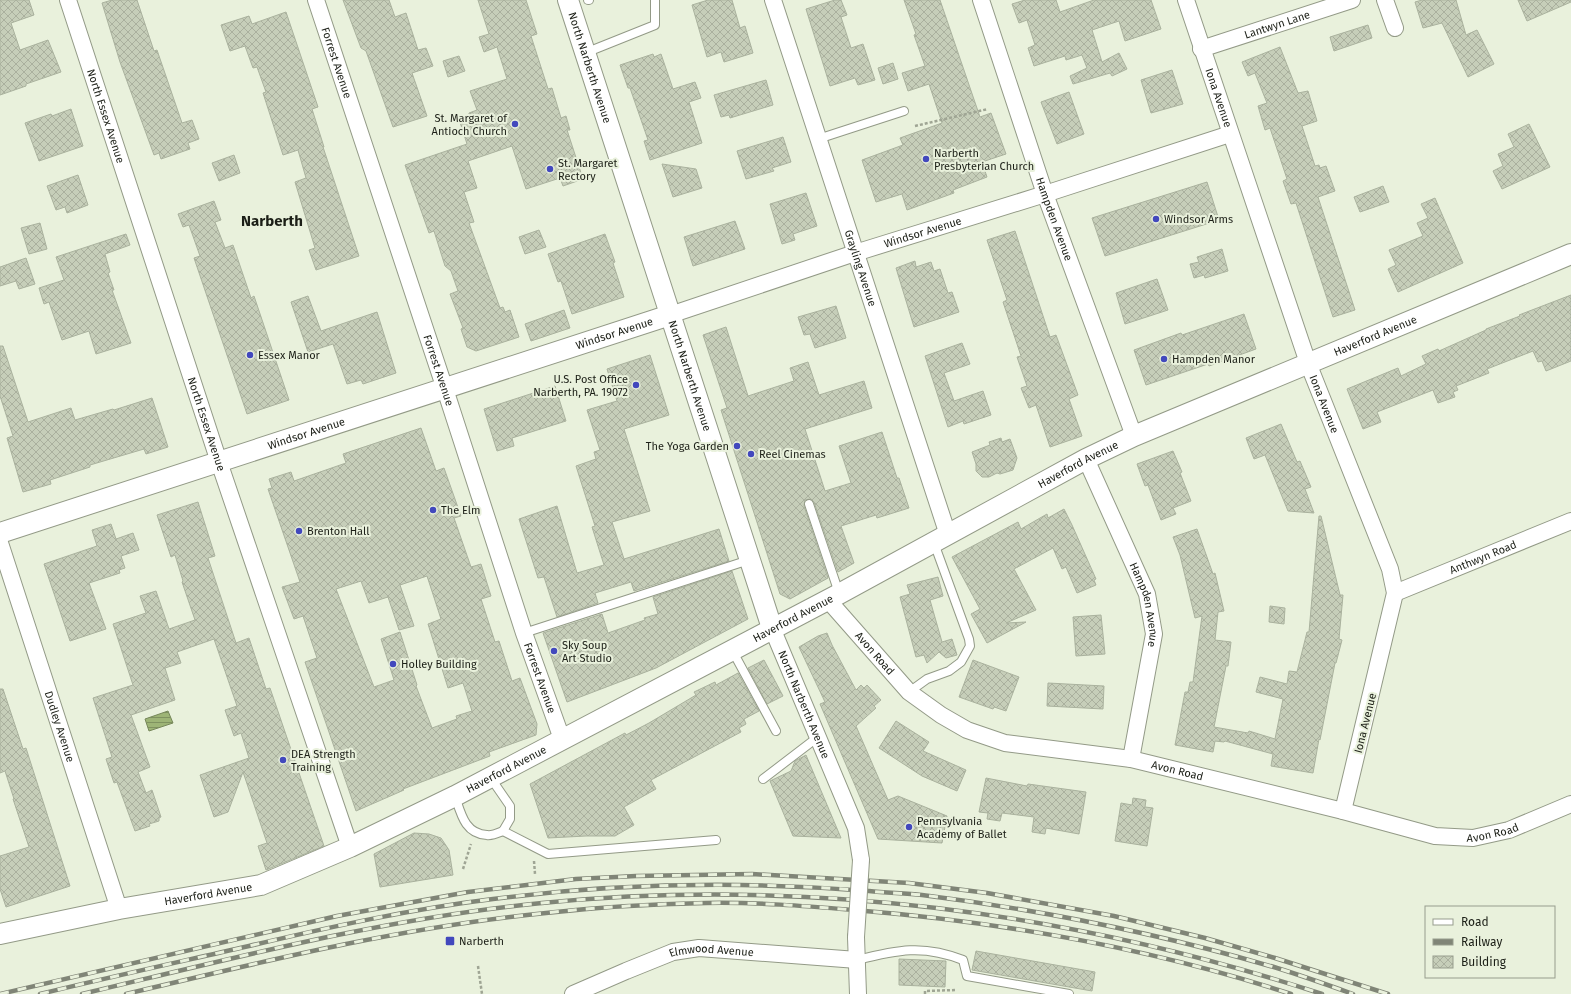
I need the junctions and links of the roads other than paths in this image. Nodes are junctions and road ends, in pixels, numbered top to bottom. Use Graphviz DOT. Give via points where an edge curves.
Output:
graph roads {
  1 [pos="68,0"];
  2 [pos="316,0"];
  3 [pos="568,0"];
  4 [pos="655,0"];
  5 [pos="773,0"];
  6 [pos="981,0"];
  7 [pos="1186,0"];
  8 [pos="1352,0"];
  9 [pos="1385,0"];
  10 [pos="1395,28"];
  11 [pos="1201,49"];
  12 [pos="585,53"];
  13 [pos="904,111"];
  14 [pos="1230,134"];
  15 [pos="818,139"];
  16 [pos="1045,194"];
  17 [pos="855,253"];
  18 [pos="1571,254"];
  19 [pos="670,315"];
  20 [pos="1308,363"];
  21 [pos="445,389"];
  22 [pos="1134,436"];
  23 [pos="1086,459"];
  24 [pos="218,462"];
  25 [pos="809,504"];
  26 [pos="1571,521"];
  27 [pos="0,533"];
  28 [pos="941,539"];
  29 [pos="0,543"];
  30 [pos="750,559"];
  31 [pos="1395,594"];
  32 [pos="833,597"];
  33 [pos="772,628"];
  34 [pos="524,633"];
  35 [pos="732,650"];
  36 [pos="909,692"];
  37 [pos="776,731"];
  38 [pos="818,737"];
  39 [pos="562,739"];
  40 [pos="1130,759"];
  41 [pos="490,777"];
  42 [pos="763,779"];
  43 [pos="455,796"];
  44 [pos="1571,804"];
  45 [pos="1343,811"];
  46 [pos="503,832"];
  47 [pos="716,840"];
  48 [pos="350,847"];
  49 [pos="119,910"];
  50 [pos="0,934"];
  51 [pos="857,960"];
  52 [pos="573,994"];
  53 [pos="858,994"];
  54 [pos="1069,994"];
  1 -- 24 [label="street, North Essex Avenue"];
  2 -- 21 [label="street, Forrest Avenue"];
  3 -- 12 [label="street, North Narberth Avenue"];
  4 -- 12 [label="lane" via="655,25"];
  5 -- 15 [label="street, Grayling Avenue"];
  6 -- 16 [label="street, Hampden Avenue"];
  7 -- 11 [label="street, Iona Avenue"];
  8 -- 11 [label="street, Lantwyn Lane"];
  9 -- 10 [label="street"];
  11 -- 14 [label="street, Iona Avenue"];
  12 -- 19 [label="street, North Narberth Avenue"];
  13 -- 15 [label="lane"];
  14 -- 16 [label="street, Windsor Avenue"];
  14 -- 20 [label="street, Iona Avenue"];
  15 -- 17 [label="street, Grayling Avenue"];
  16 -- 17 [label="street, Windsor Avenue"];
  16 -- 22 [label="street, Hampden Avenue"];
  17 -- 19 [label="street, Windsor Avenue"];
  17 -- 28 [label="street, Grayling Avenue"];
  18 -- 20 [label="street, Haverford Avenue"];
  19 -- 21 [label="street, Windsor Avenue"];
  19 -- 30 [label="street, North Narberth Avenue"];
  20 -- 22 [label="street, Haverford Avenue"];
  20 -- 31 [label="street, Iona Avenue" via="1390,568"];
  21 -- 24 [label="street, Windsor Avenue"];
  21 -- 34 [label="street, Forrest Avenue"];
  22 -- 23 [label="street, Haverford Avenue"];
  23 -- 28 [label="street, Haverford Avenue"];
  23 -- 40 [label="street, Hampden Avenue" via="1147,594 1154,634"];
  24 -- 27 [label="street, Windsor Avenue"];
  24 -- 48 [label="street, North Essex Avenue"];
  25 -- 32 [label="lane"];
  26 -- 31 [label="street, Anthwyn Road"];
  28 -- 32 [label="street, Haverford Avenue"];
  28 -- 36 [label="lane" via="970,646 955,667 927,679"];
  29 -- 49 [label="street, Dudley Avenue"];
  30 -- 33 [label="street, North Narberth Avenue"];
  30 -- 34 [label="lane"];
  31 -- 45 [label="street, Iona Avenue"];
  32 -- 33 [label="street, Haverford Avenue"];
  32 -- 36 [label="street, Avon Road"];
  33 -- 35 [label="street, Haverford Avenue"];
  33 -- 38 [label="street, North Narberth Avenue"];
  34 -- 39 [label="street, Forrest Avenue"];
  35 -- 37 [label="lane"];
  35 -- 39 [label="street, Haverford Avenue"];
  36 -- 40 [label="street, Avon Road" via="967,730 1005,743"];
  38 -- 42 [label="lane"];
  38 -- 51 [label="street, North Narberth Avenue, bridge" via="856,828 861,860"];
  39 -- 41 [label="street, Haverford Avenue"];
  40 -- 45 [label="street, Avon Road"];
  41 -- 43 [label="street, Haverford Avenue"];
  41 -- 46 [label="lane" via="510,806 510,819"];
  43 -- 46 [label="lane" via="464,823 474,832 488,836"];
  43 -- 48 [label="street, Haverford Avenue"];
  44 -- 45 [label="street, Avon Road" via="1509,830 1472,838 1435,836"];
  46 -- 47 [label="lane" via="548,854"];
  48 -- 49 [label="street, Haverford Avenue" via="261,884"];
  49 -- 50 [label="street, Haverford Avenue"];
  51 -- 52 [label="street, Elmwood Avenue" via="699,948 673,952"];
  51 -- 53 [label="street, North Narberth Avenue"];
  51 -- 54 [label="lane" via="910,949 944,953 963,960 967,976"];
}
